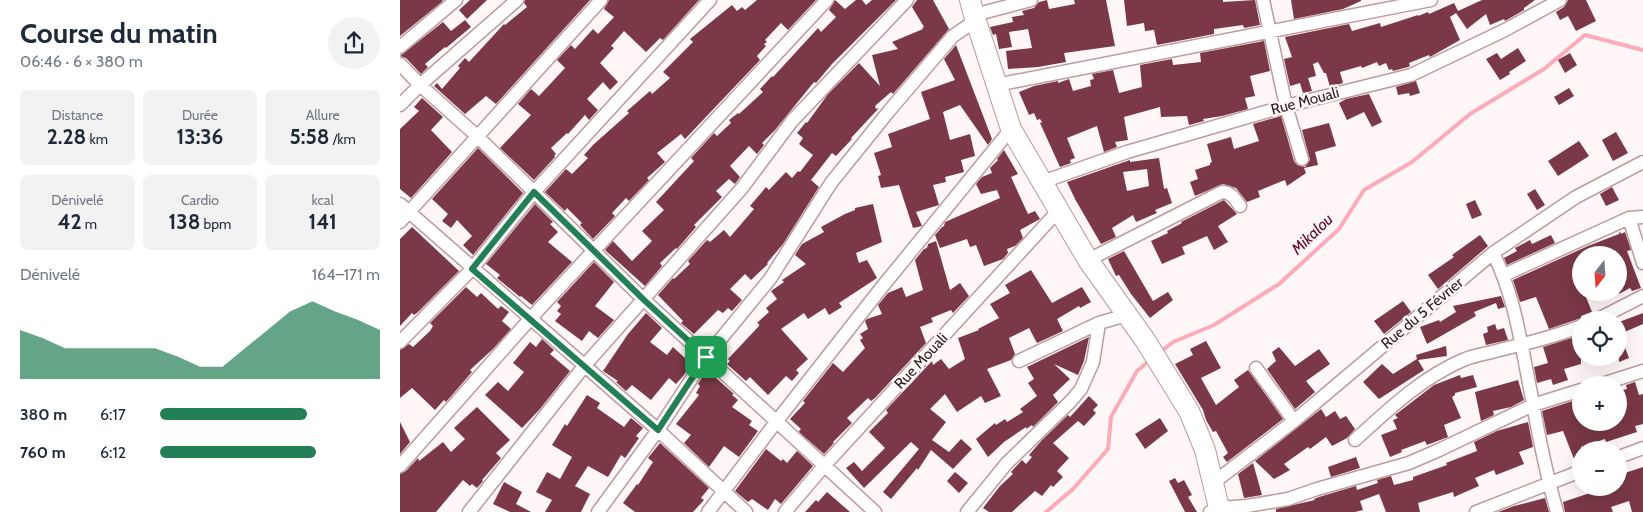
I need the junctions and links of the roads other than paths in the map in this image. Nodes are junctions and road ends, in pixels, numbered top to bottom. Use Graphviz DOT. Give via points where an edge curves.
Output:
graph roads {
  1 [pos="456,0"];
  2 [pos="517,0"];
  3 [pos="601,0"];
  4 [pos="710,0"];
  5 [pos="827,0"];
  6 [pos="907,0"];
  7 [pos="1031,0"];
  8 [pos="1263,0"];
  9 [pos="1431,0"];
  10 [pos="1560,0"];
  11 [pos="1543,4"];
  12 [pos="971,9"];
  13 [pos="1270,31"];
  14 [pos="400,47"];
  15 [pos="400,64"];
  16 [pos="420,85"];
  17 [pos="996,85"];
  18 [pos="400,105"];
  19 [pos="1286,106"];
  20 [pos="1011,129"];
  21 [pos="477,136"];
  22 [pos="1302,159"];
  23 [pos="1643,162"];
  24 [pos="1042,182"];
  25 [pos="534,192"];
  26 [pos="1240,206"];
  27 [pos="405,208"];
  28 [pos="1058,211"];
  29 [pos="1643,217"];
  30 [pos="1629,218"];
  31 [pos="400,222"];
  32 [pos="594,250"];
  33 [pos="1493,253"];
  34 [pos="1088,260"];
  35 [pos="1643,263"];
  36 [pos="472,269"];
  37 [pos="1504,275"];
  38 [pos="1643,296"];
  39 [pos="643,299"];
  40 [pos="1614,311"];
  41 [pos="1127,315"];
  42 [pos="530,319"];
  43 [pos="1098,323"];
  44 [pos="1572,330"];
  45 [pos="400,342"];
  46 [pos="1522,344"];
  47 [pos="706,357"];
  48 [pos="1019,362"];
  49 [pos="585,365"];
  50 [pos="1256,368"];
  51 [pos="1643,371"];
  52 [pos="1627,376"];
  53 [pos="1572,393"];
  54 [pos="1533,405"];
  55 [pos="1294,421"];
  56 [pos="776,422"];
  57 [pos="658,430"];
  58 [pos="1355,440"];
  59 [pos="1643,448"];
  60 [pos="1627,454"];
  61 [pos="400,466"];
  62 [pos="824,466"];
  63 [pos="1572,474"];
  64 [pos="1213,483"];
  65 [pos="1549,483"];
  66 [pos="723,493"];
  67 [pos="1216,511"];
  68 [pos="469,512"];
  69 [pos="598,512"];
  70 [pos="708,512"];
  71 [pos="746,512"];
  72 [pos="785,512"];
  73 [pos="875,512"];
  74 [pos="968,512"];
  75 [pos="1476,512"];
  76 [pos="1557,512"];
  1 -- 14 [label="street"];
  2 -- 16 [label="street"];
  3 -- 21 [label="street"];
  4 -- 25 [label="street"];
  5 -- 32 [label="street"];
  6 -- 39 [label="street" via="792,121 742,188"];
  7 -- 12 [label="street"];
  8 -- 13 [label="street"];
  9 -- 13 [label="street"];
  10 -- 11 [label="street, Rue Mouali"];
  11 -- 19 [label="street, Rue Mouali" via="1505,30 1411,75"];
  12 -- 17 [label="highway"];
  12 -- 47 [label="street" via="953,36 831,184 770,280"];
  13 -- 17 [label="street"];
  13 -- 19 [label="street"];
  15 -- 16 [label="street"];
  16 -- 18 [label="street"];
  16 -- 21 [label="street"];
  17 -- 20 [label="highway"];
  19 -- 22 [label="street"];
  19 -- 24 [label="street, Rue Mouali" via="1120,154"];
  20 -- 24 [label="highway"];
  20 -- 56 [label="street"];
  21 -- 25 [label="street"];
  21 -- 27 [label="street"];
  23 -- 33 [label="street, Rue du 5 Février" via="1576,197"];
  24 -- 28 [label="highway"];
  25 -- 32 [label="street"];
  25 -- 36 [label="street"];
  26 -- 34 [label="street" via="1227,192 1222,192"];
  27 -- 31 [label="street"];
  27 -- 36 [label="street"];
  28 -- 34 [label="highway"];
  28 -- 62 [label="street, Rue Mouali"];
  29 -- 30 [label="street"];
  30 -- 35 [label="street"];
  30 -- 37 [label="street"];
  32 -- 39 [label="street"];
  32 -- 42 [label="street"];
  33 -- 37 [label="street"];
  33 -- 55 [label="street, Rue du 5 Février"];
  34 -- 41 [label="highway"];
  36 -- 42 [label="street"];
  36 -- 45 [label="street"];
  37 -- 46 [label="street"];
  38 -- 40 [label="street"];
  39 -- 47 [label="street"];
  39 -- 49 [label="street"];
  41 -- 43 [label="street"];
  41 -- 64 [label="highway" via="1189,411 1205,450"];
  42 -- 49 [label="street"];
  42 -- 61 [label="street"];
  43 -- 48 [label="street"];
  43 -- 74 [label="street" via="1093,362 1081,389 1007,463"];
  44 -- 46 [label="street"];
  46 -- 54 [label="street"];
  46 -- 58 [label="street" via="1464,359 1443,370 1390,407"];
  47 -- 56 [label="street"];
  47 -- 57 [label="street"];
  49 -- 57 [label="street"];
  49 -- 68 [label="street"];
  50 -- 55 [label="street"];
  51 -- 52 [label="street"];
  53 -- 54 [label="street"];
  54 -- 65 [label="street"];
  54 -- 67 [label="street" via="1408,463 1288,499"];
  55 -- 64 [label="street, Rue du 5 Février"];
  56 -- 62 [label="street"];
  56 -- 66 [label="street"];
  57 -- 66 [label="street"];
  57 -- 69 [label="street"];
  59 -- 60 [label="street"];
  62 -- 72 [label="street, Rue Mouali"];
  62 -- 73 [label="street"];
  63 -- 65 [label="street"];
  64 -- 67 [label="highway"];
  65 -- 75 [label="street"];
  65 -- 76 [label="street"];
  66 -- 70 [label="street"];
  66 -- 71 [label="street"];
}
